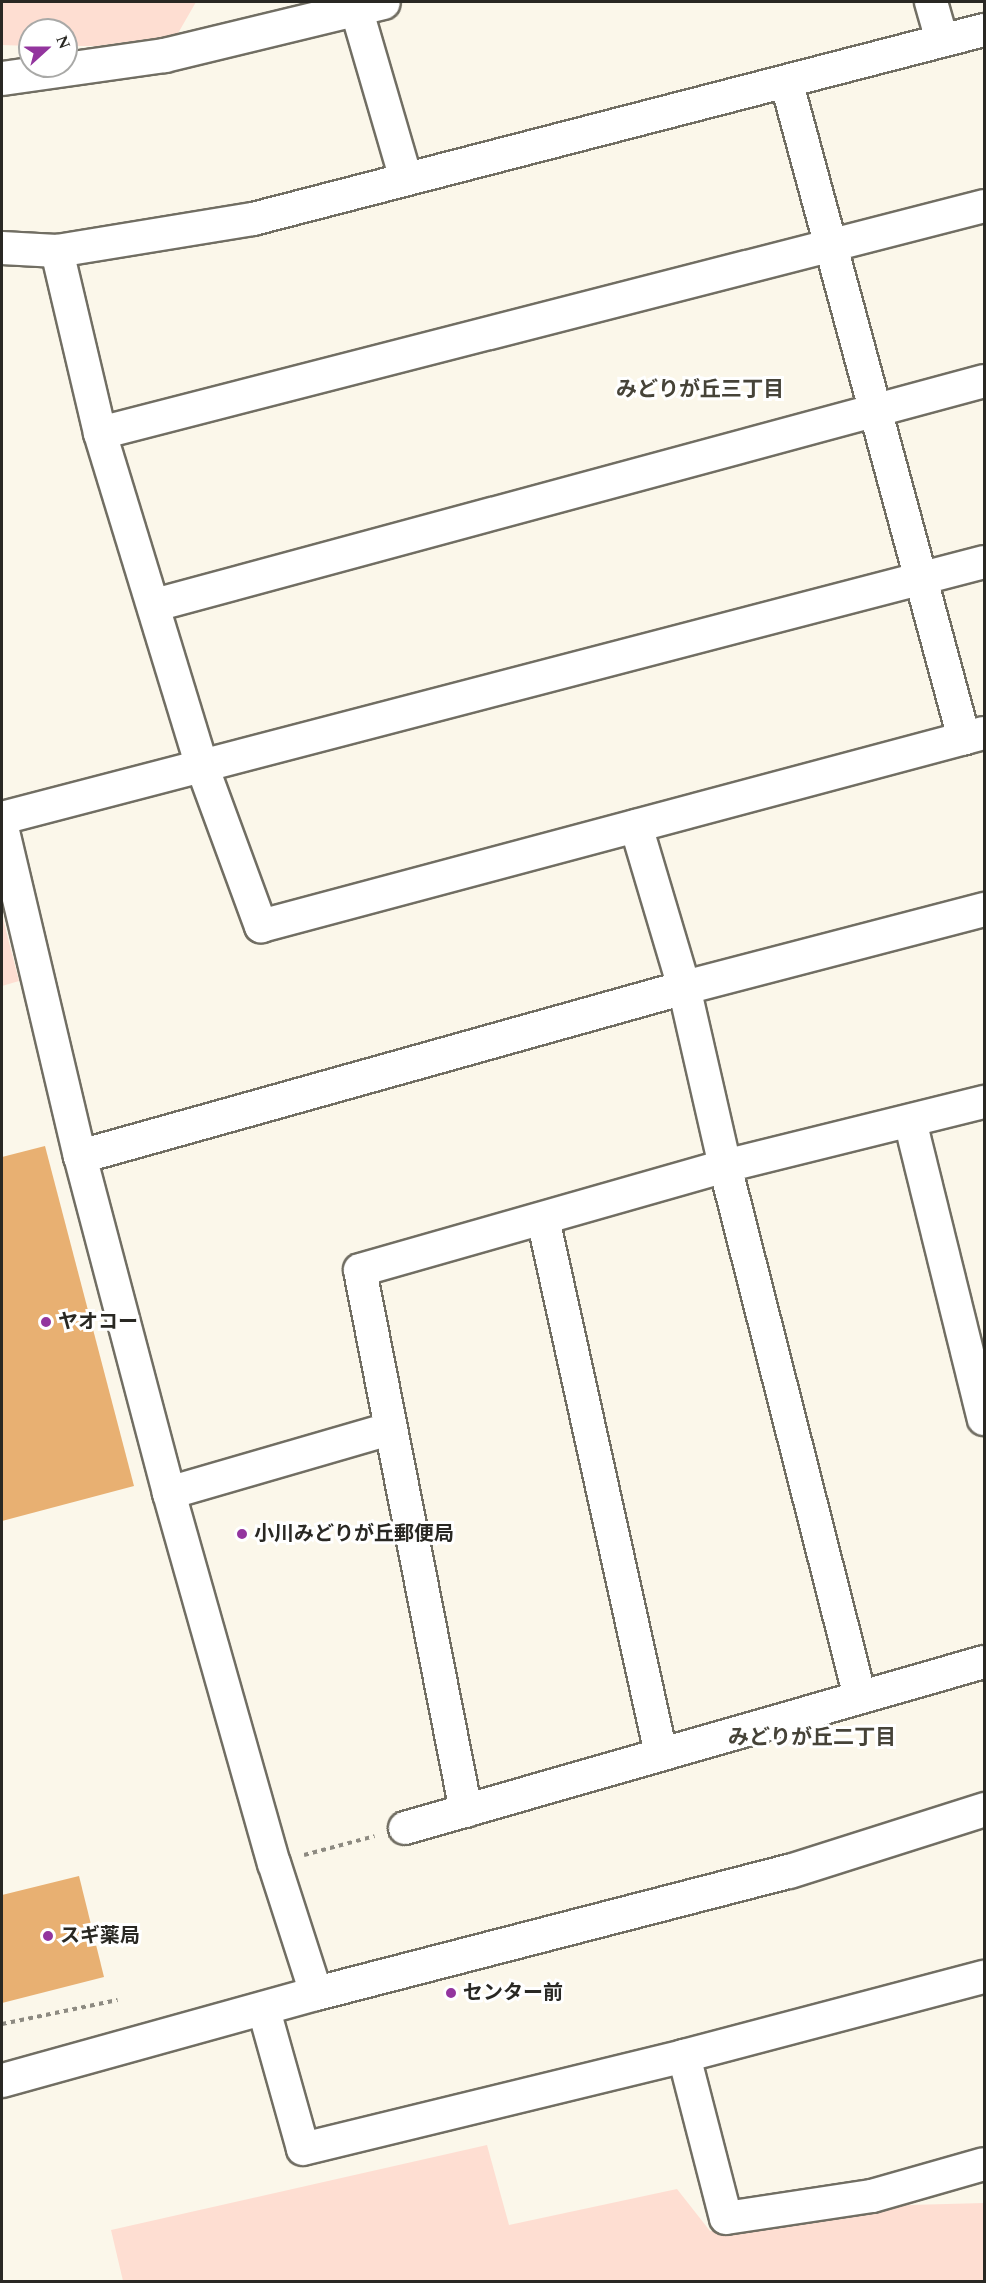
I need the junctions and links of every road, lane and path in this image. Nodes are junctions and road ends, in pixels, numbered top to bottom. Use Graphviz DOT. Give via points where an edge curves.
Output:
graph roads {
  1 [pos="931,2"];
  2 [pos="369,5"];
  3 [pos="984,30"];
  4 [pos="942,40"];
  5 [pos="2,78"];
  6 [pos="787,84"];
  7 [pos="406,179"];
  8 [pos="984,206"];
  9 [pos="2,248"];
  10 [pos="832,248"];
  11 [pos="57,251"];
  12 [pos="984,381"];
  13 [pos="875,410"];
  14 [pos="100,433"];
  15 [pos="984,562"];
  16 [pos="921,579"];
  17 [pos="155,605"];
  18 [pos="974,736"];
  19 [pos="202,766"];
  20 [pos="2,818"];
  21 [pos="636,826"];
  22 [pos="2,827"];
  23 [pos="984,909"];
  24 [pos="684,987"];
  25 [pos="984,1102"];
  26 [pos="910,1120"];
  27 [pos="80,1156"];
  28 [pos="725,1166"];
  29 [pos="543,1219"];
  30 [pos="984,1419"];
  31 [pos="390,1429"];
  32 [pos="169,1493"];
  33 [pos="984,1662"];
  34 [pos="860,1697"];
  35 [pos="661,1754"];
  36 [pos="984,1809"];
  37 [pos="466,1811"];
  38 [pos="405,1828"];
  39 [pos="274,1863"];
  40 [pos="984,1977"];
  41 [pos="316,1993"];
  42 [pos="118,2000"];
  43 [pos="264,2010"];
  44 [pos="2,2024"];
  45 [pos="684,2056"];
  46 [pos="2,2080"];
  47 [pos="984,2164"];
  1 -- 4 [label="street"];
  2 -- 5 [label="street" via="164,55"];
  2 -- 7 [label="street"];
  3 -- 4 [label="street"];
  4 -- 6 [label="street"];
  6 -- 7 [label="street"];
  6 -- 10 [label="street"];
  7 -- 11 [label="street" via="253,219"];
  8 -- 10 [label="street"];
  9 -- 11 [label="street"];
  10 -- 13 [label="street"];
  10 -- 14 [label="street"];
  11 -- 14 [label="street"];
  12 -- 13 [label="street"];
  13 -- 16 [label="street"];
  13 -- 17 [label="street"];
  14 -- 17 [label="street"];
  15 -- 16 [label="street"];
  16 -- 18 [label="street"];
  16 -- 19 [label="street"];
  17 -- 19 [label="street"];
  18 -- 21 [label="street"];
  19 -- 20 [label="street"];
  19 -- 21 [label="street" via="261,926"];
  21 -- 24 [label="street"];
  22 -- 27 [label="street"];
  23 -- 24 [label="street"];
  24 -- 27 [label="street"];
  24 -- 28 [label="street"];
  25 -- 26 [label="street"];
  26 -- 28 [label="street"];
  26 -- 30 [label="street"];
  27 -- 32 [label="street"];
  28 -- 29 [label="street"];
  28 -- 34 [label="street"];
  29 -- 31 [label="street" via="360,1270"];
  29 -- 35 [label="street"];
  31 -- 32 [label="street"];
  31 -- 37 [label="street"];
  32 -- 39 [label="street"];
  33 -- 34 [label="street"];
  34 -- 35 [label="street"];
  35 -- 37 [label="street"];
  36 -- 41 [label="street" via="789,1871"];
  37 -- 38 [label="street"];
  38 -- 39 [label="path"];
  39 -- 41 [label="street"];
  40 -- 45 [label="street"];
  41 -- 43 [label="street"];
  42 -- 44 [label="path"];
  43 -- 45 [label="street" via="303,2149"];
  43 -- 46 [label="street"];
  45 -- 47 [label="street" via="726,2218 872,2196"];
}
